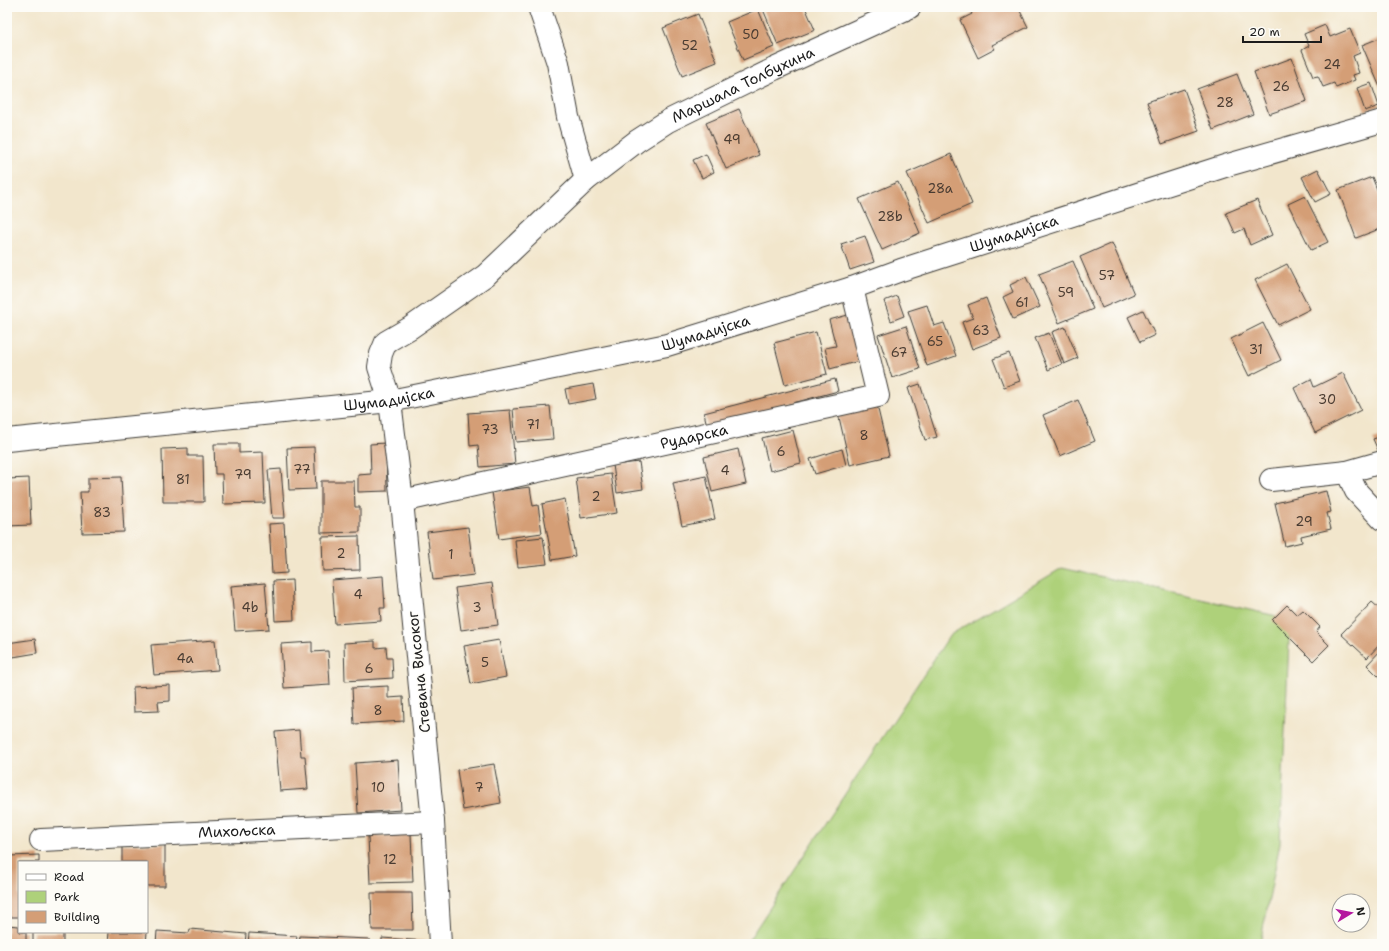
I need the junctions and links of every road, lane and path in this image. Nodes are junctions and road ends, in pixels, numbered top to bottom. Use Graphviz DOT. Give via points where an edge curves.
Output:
graph roads {
  1 [pos="539,7"];
  2 [pos="910,7"];
  3 [pos="1382,121"];
  4 [pos="586,180"];
  5 [pos="852,288"];
  6 [pos="390,401"];
  7 [pos="7,440"];
  8 [pos="1382,462"];
  9 [pos="1347,472"];
  10 [pos="1271,480"];
  11 [pos="402,501"];
  12 [pos="1382,519"];
  13 [pos="433,822"];
  14 [pos="41,840"];
  15 [pos="440,944"];
  1 -- 4 [label="street" via="558,63 568,117"];
  2 -- 4 [label="street, Маршала Толбухина" via="668,121"];
  3 -- 5 [label="street, Шумадијска" via="1228,165"];
  4 -- 6 [label="street, Маршала Толбухина" via="486,276 386,342 379,368"];
  5 -- 6 [label="street, Шумадијска" via="667,345"];
  5 -- 11 [label="street, Рударска" via="878,396"];
  6 -- 7 [label="street, Шумадијска"];
  6 -- 11 [label="street, Стевана Високог"];
  8 -- 9 [label="street"];
  9 -- 10 [label="street"];
  9 -- 12 [label="street" via="1356,491"];
  11 -- 13 [label="street, Стевана Високог"];
  13 -- 14 [label="street, Михољска"];
  13 -- 15 [label="street, Стевана Високог"];
}
